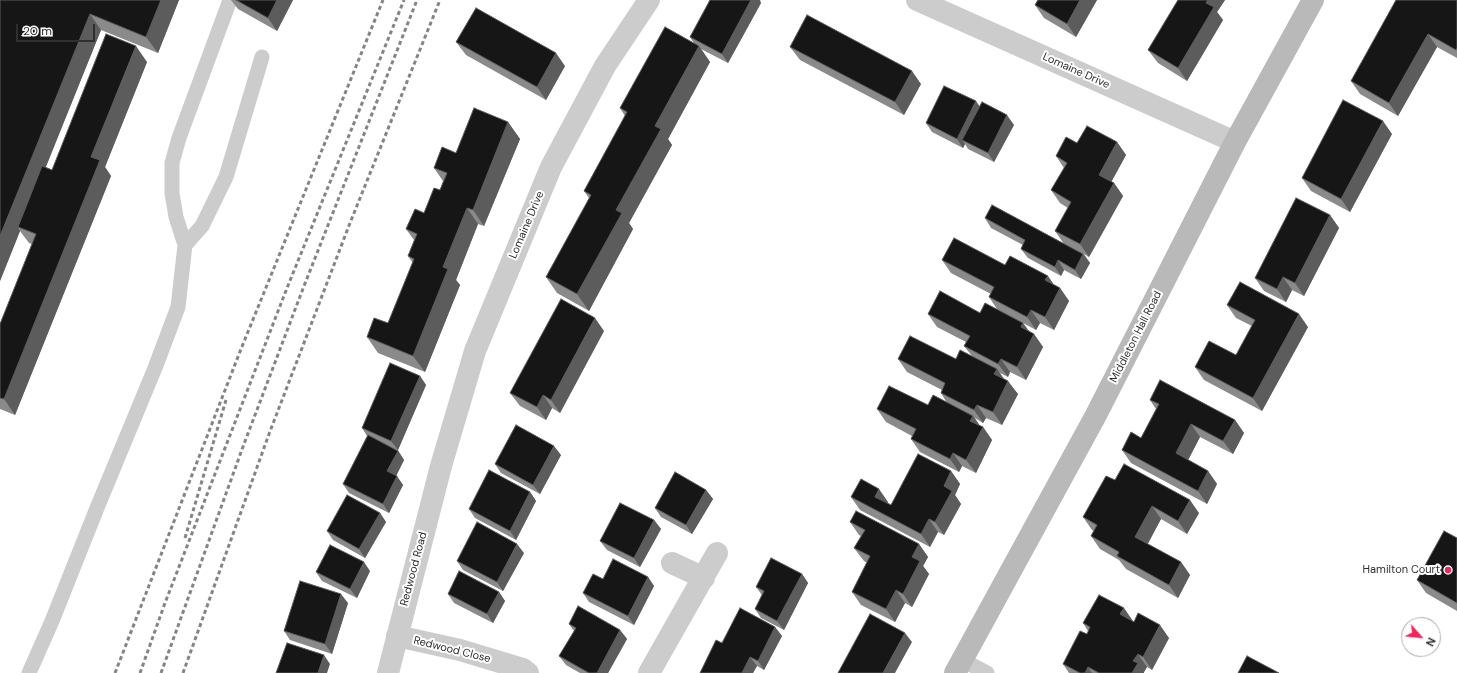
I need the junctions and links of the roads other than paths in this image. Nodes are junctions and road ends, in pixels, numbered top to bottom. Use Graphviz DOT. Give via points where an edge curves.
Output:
graph roads {
  1 [pos="230,0"];
  2 [pos="649,0"];
  3 [pos="917,0"];
  4 [pos="1313,0"];
  5 [pos="262,57"];
  6 [pos="1235,142"];
  7 [pos="185,245"];
  8 [pos="441,466"];
  9 [pos="717,553"];
  10 [pos="672,563"];
  11 [pos="704,578"];
  12 [pos="397,636"];
  13 [pos="958,666"];
  14 [pos="30,673"];
  15 [pos="388,673"];
  16 [pos="528,673"];
  17 [pos="649,673"];
  18 [pos="987,673"];
  1 -- 7 [label="lane" via="172,163 172,193"];
  2 -- 8 [label="street, Lomaine Drive" via="605,66 551,168 475,351"];
  3 -- 6 [label="street, Lomaine Drive"];
  4 -- 6 [label="main road, Middleton Hall Road"];
  5 -- 7 [label="lane" via="226,177 202,226"];
  6 -- 13 [label="main road, Middleton Hall Road" via="1096,415"];
  7 -- 14 [label="lane" via="178,307"];
  8 -- 12 [label="street, Redwood Road"];
  9 -- 11 [label="street"];
  10 -- 11 [label="street"];
  11 -- 17 [label="street"];
  12 -- 15 [label="street, Redwood Road"];
  12 -- 16 [label="street, Redwood Close" via="460,650 523,669"];
  13 -- 18 [label="lane"];
}
